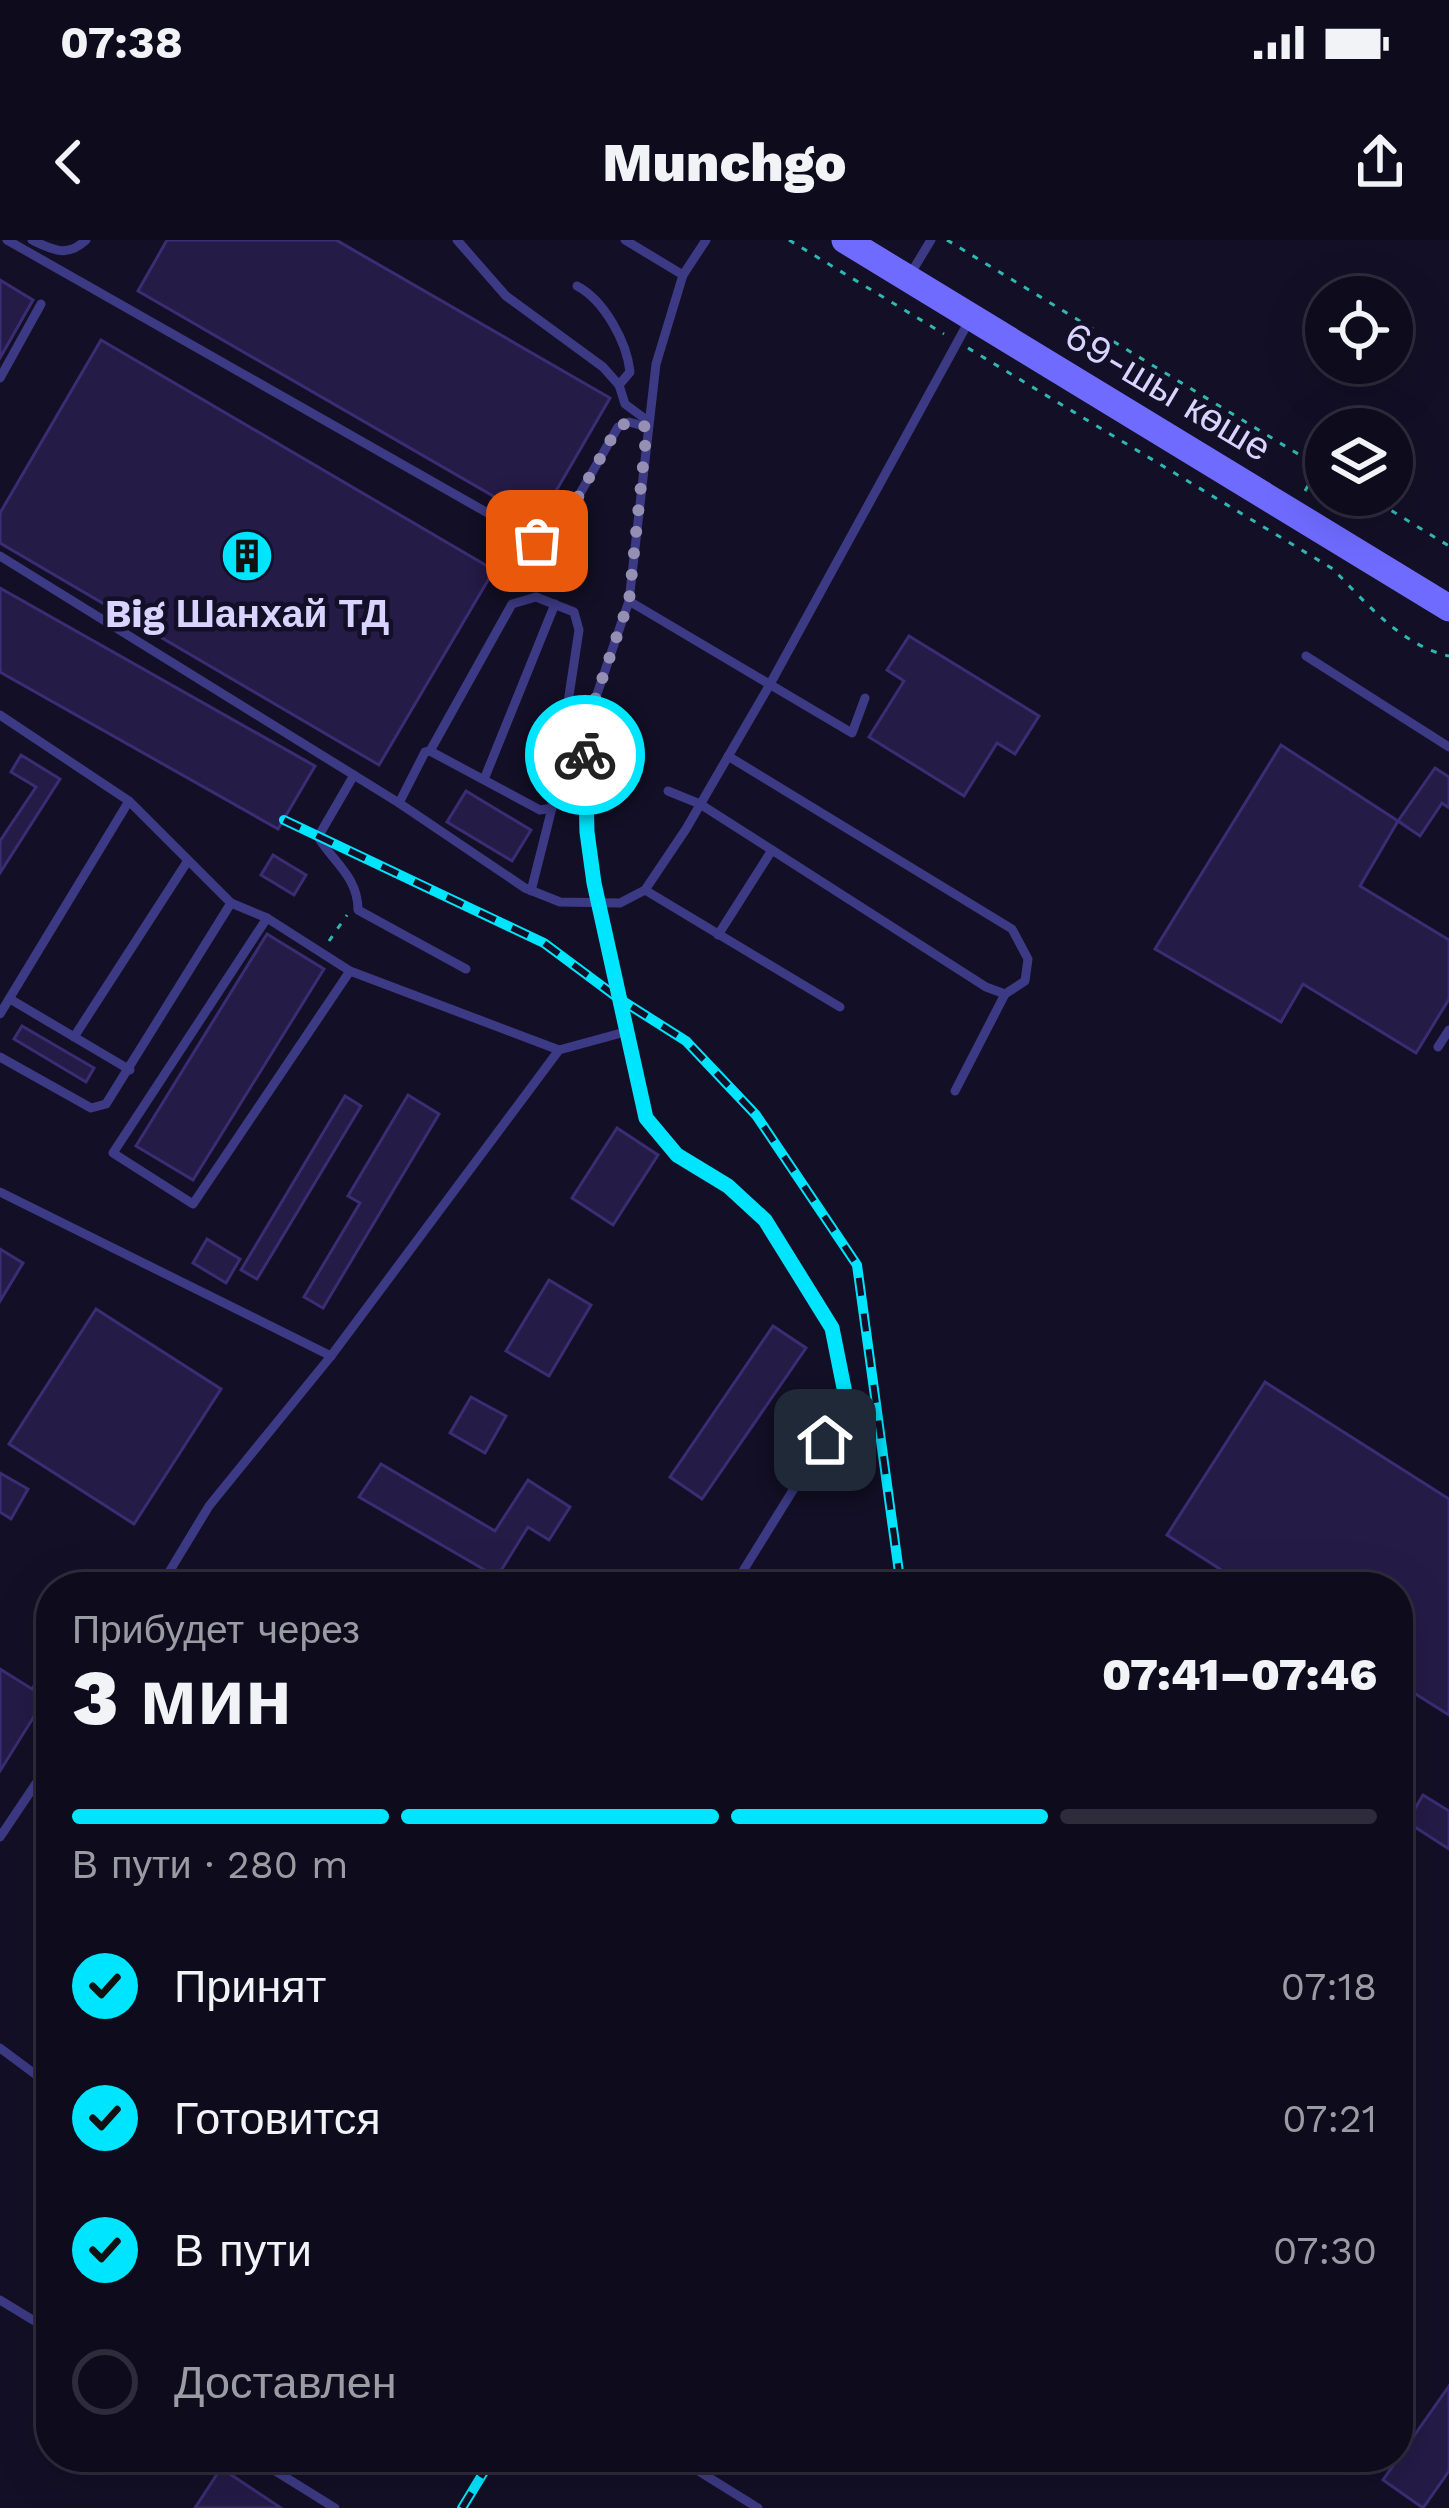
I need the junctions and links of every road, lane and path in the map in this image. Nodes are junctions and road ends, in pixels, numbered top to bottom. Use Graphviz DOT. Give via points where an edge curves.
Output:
graph roads {
  1 [pos="7,240"];
  2 [pos="32,240"];
  3 [pos="86,240"];
  4 [pos="457,240"];
  5 [pos="625,240"];
  6 [pos="706,240"];
  7 [pos="789,240"];
  8 [pos="845,240"];
  9 [pos="931,240"];
  10 [pos="946,240"];
  11 [pos="683,275"];
  12 [pos="908,278"];
  13 [pos="577,286"];
  14 [pos="41,304"];
  15 [pos="972,316"];
  16 [pos="958,342"];
  17 [pos="0,379"];
  18 [pos="619,385"];
  19 [pos="648,424"];
  20 [pos="1305,458"];
  21 [pos="1400,516"];
  22 [pos="558,532"];
  23 [pos="1449,546"];
  24 [pos="0,556"];
  25 [pos="1444,598"];
  26 [pos="629,601"];
  27 [pos="555,604"];
  28 [pos="1306,656"];
  29 [pos="1449,656"];
  30 [pos="769,686"];
  31 [pos="866,698"];
  32 [pos="0,715"];
  33 [pos="1449,748"];
  34 [pos="430,751"];
  35 [pos="728,756"];
  36 [pos="354,775"];
  37 [pos="485,777"];
  38 [pos="668,791"];
  39 [pos="129,801"];
  40 [pos="399,803"];
  41 [pos="700,804"];
  42 [pos="552,808"];
  43 [pos="772,850"];
  44 [pos="187,862"];
  45 [pos="646,890"];
  46 [pos="531,891"];
  47 [pos="231,903"];
  48 [pos="598,906"];
  49 [pos="358,910"];
  50 [pos="268,918"];
  51 [pos="718,935"];
  52 [pos="322,953"];
  53 [pos="466,969"];
  54 [pos="350,971"];
  55 [pos="1005,994"];
  56 [pos="10,999"];
  57 [pos="840,1007"];
  58 [pos="0,1014"];
  59 [pos="1449,1030"];
  60 [pos="625,1032"];
  61 [pos="74,1037"];
  62 [pos="1438,1047"];
  63 [pos="559,1050"];
  64 [pos="0,1057"];
  65 [pos="130,1070"];
  66 [pos="955,1091"];
  67 [pos="0,1192"];
  68 [pos="331,1356"];
  69 [pos="169,1572"];
  70 [pos="743,1572"];
  71 [pos="36,1783"];
  72 [pos="0,1837"];
  73 [pos="0,2048"];
  74 [pos="36,2075"];
  75 [pos="0,2300"];
  76 [pos="36,2323"];
  77 [pos="277,2472"];
  78 [pos="700,2472"];
  79 [pos="334,2508"];
  80 [pos="758,2508"];
  1 -- 22 [label="lane" via="537,541"];
  2 -- 3 [label="lane" via="61,253"];
  4 -- 18 [label="lane" via="506,296"];
  5 -- 11 [label="lane"];
  6 -- 11 [label="lane"];
  7 -- 16 [label="path"];
  8 -- 12 [label="main road, 69-шы көше"];
  9 -- 12 [label="lane"];
  10 -- 20 [label="path"];
  11 -- 19 [label="lane"];
  12 -- 15 [label="main road, 69-шы көше"];
  13 -- 18 [label="lane" via="593,294 628,356 630,372"];
  14 -- 17 [label="lane"];
  15 -- 16 [label="lane"];
  15 -- 25 [label="main road, 69-шы көше"];
  16 -- 29 [label="path" via="1334,569 1380,618"];
  16 -- 30 [label="lane"];
  18 -- 19 [label="lane"];
  19 -- 22 [label="lane" via="618,427"];
  19 -- 26 [label="lane"];
  21 -- 23 [label="path"];
  22 -- 27 [label="path" via="566,583"];
  24 -- 36 [label="lane"];
  26 -- 30 [label="lane"];
  26 -- 48 [label="lane" via="587,723 584,796"];
  27 -- 34 [label="lane" via="536,597 512,604"];
  27 -- 37 [label="lane"];
  27 -- 42 [label="lane" via="574,612 579,630"];
  28 -- 33 [label="lane"];
  30 -- 31 [label="lane" via="852,733"];
  30 -- 35 [label="lane"];
  32 -- 39 [label="lane"];
  34 -- 37 [label="lane"];
  34 -- 40 [label="lane"];
  35 -- 41 [label="lane"];
  35 -- 55 [label="lane" via="1012,929 1029,965 1024,981"];
  36 -- 40 [label="lane"];
  36 -- 49 [label="lane" via="318,837 348,873"];
  37 -- 42 [label="lane" via="540,810"];
  38 -- 41 [label="lane"];
  39 -- 44 [label="lane"];
  39 -- 56 [label="lane"];
  40 -- 46 [label="lane"];
  41 -- 43 [label="lane"];
  41 -- 45 [label="lane"];
  42 -- 46 [label="lane"];
  43 -- 51 [label="lane"];
  43 -- 55 [label="lane"];
  44 -- 47 [label="lane"];
  44 -- 61 [label="lane"];
  45 -- 48 [label="lane"];
  45 -- 51 [label="lane"];
  46 -- 48 [label="lane"];
  47 -- 50 [label="lane"];
  47 -- 65 [label="lane"];
  48 -- 60 [label="lane"];
  49 -- 52 [label="path" via="344,916"];
  49 -- 53 [label="lane"];
  50 -- 52 [label="lane"];
  50 -- 54 [label="lane" via="113,1153 182,1198 193,1204"];
  51 -- 57 [label="lane"];
  52 -- 54 [label="lane"];
  54 -- 63 [label="lane"];
  55 -- 66 [label="lane"];
  56 -- 58 [label="lane"];
  56 -- 61 [label="lane"];
  59 -- 62 [label="lane"];
  60 -- 63 [label="lane"];
  60 -- 70 [label="lane" via="646,1118 677,1155 765,1220 832,1328 841,1368 847,1403"];
  61 -- 65 [label="lane"];
  63 -- 68 [label="lane"];
  64 -- 65 [label="lane" via="91,1108 106,1104"];
  67 -- 68 [label="lane"];
  68 -- 69 [label="lane" via="209,1505"];
  71 -- 72 [label="lane"];
  73 -- 74 [label="lane"];
  75 -- 76 [label="lane"];
  77 -- 79 [label="lane"];
  78 -- 80 [label="lane"];
}
